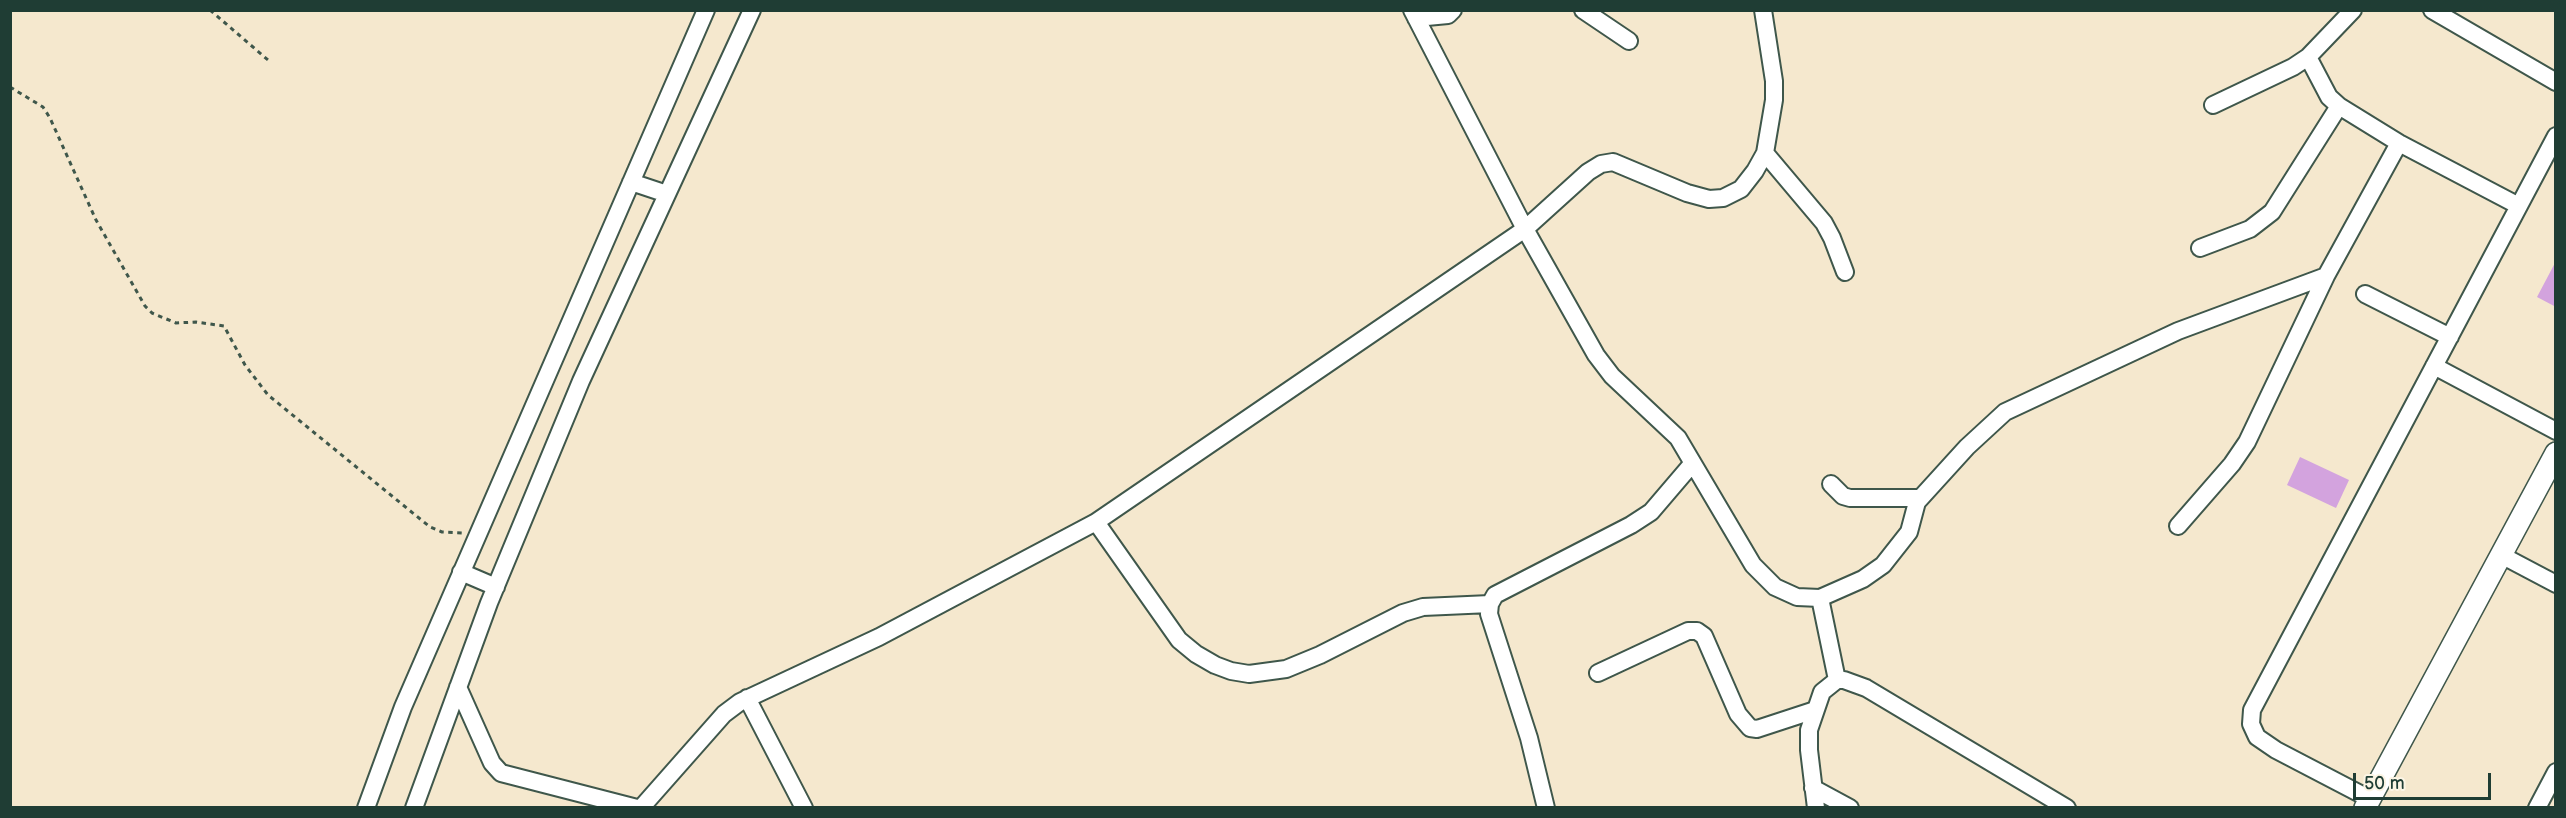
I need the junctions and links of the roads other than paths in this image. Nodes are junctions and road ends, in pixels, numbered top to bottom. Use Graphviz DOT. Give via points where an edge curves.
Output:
graph roads {
  1 [pos="706,10"];
  2 [pos="752,10"];
  3 [pos="1453,10"];
  4 [pos="1583,10"];
  5 [pos="1763,10"];
  6 [pos="2354,10"];
  7 [pos="2432,10"];
  8 [pos="1414,14"];
  9 [pos="1629,41"];
  10 [pos="2307,57"];
  11 [pos="2556,82"];
  12 [pos="2213,105"];
  13 [pos="2339,106"];
  14 [pos="2556,136"];
  15 [pos="2399,143"];
  16 [pos="1765,153"];
  17 [pos="631,182"];
  18 [pos="667,194"];
  19 [pos="2519,206"];
  20 [pos="1525,229"];
  21 [pos="2200,248"];
  22 [pos="1845,272"];
  23 [pos="2326,276"];
  24 [pos="2365,294"];
  25 [pos="2450,336"];
  26 [pos="2434,366"];
  27 [pos="2556,431"];
  28 [pos="2556,453"];
  29 [pos="1692,464"];
  30 [pos="1831,484"];
  31 [pos="1920,498"];
  32 [pos="1096,522"];
  33 [pos="2178,526"];
  34 [pos="2500,555"];
  35 [pos="461,572"];
  36 [pos="2556,584"];
  37 [pos="496,587"];
  38 [pos="1820,598"];
  39 [pos="1490,604"];
  40 [pos="1598,673"];
  41 [pos="1837,680"];
  42 [pos="458,687"];
  43 [pos="747,698"];
  44 [pos="1815,710"];
  45 [pos="2556,772"];
  46 [pos="1813,788"];
  47 [pos="2367,803"];
  48 [pos="2062,806"];
  49 [pos="366,807"];
  50 [pos="414,807"];
  51 [pos="639,807"];
  52 [pos="804,807"];
  53 [pos="1546,807"];
  54 [pos="1816,807"];
  55 [pos="1850,807"];
  56 [pos="2537,807"];
  1 -- 17 [label="street"];
  2 -- 18 [label="street"];
  3 -- 8 [label="street" via="1448,15"];
  4 -- 9 [label="street"];
  5 -- 16 [label="street" via="1774,81"];
  6 -- 10 [label="street"];
  7 -- 11 [label="street"];
  8 -- 20 [label="street"];
  10 -- 12 [label="street"];
  10 -- 13 [label="street" via="2329,97"];
  13 -- 15 [label="street"];
  13 -- 21 [label="street" via="2272,212 2250,229"];
  14 -- 19 [label="street"];
  15 -- 19 [label="street"];
  15 -- 23 [label="street"];
  16 -- 20 [label="street" via="1741,189 1723,198 1709,199 1608,162 1588,172"];
  16 -- 22 [label="street" via="1824,223"];
  17 -- 18 [label="street"];
  17 -- 35 [label="street"];
  18 -- 37 [label="street" via="581,381"];
  19 -- 25 [label="street"];
  20 -- 29 [label="street" via="1596,355 1612,376 1678,438"];
  20 -- 32 [label="street"];
  23 -- 31 [label="street" via="2178,331 2005,412 1973,440"];
  23 -- 33 [label="street" via="2247,442"];
  24 -- 25 [label="street"];
  25 -- 26 [label="street"];
  26 -- 27 [label="street"];
  26 -- 47 [label="street" via="2252,710 2251,724 2257,737"];
  28 -- 34 [label="street"];
  29 -- 38 [label="street" via="1753,566 1786,593"];
  29 -- 39 [label="street" via="1651,512 1495,595"];
  30 -- 31 [label="street" via="1850,498"];
  31 -- 38 [label="street" via="1909,532 1883,565 1863,579"];
  32 -- 39 [label="street" via="1179,640 1196,654 1231,671 1249,674 1286,669 1423,607"];
  32 -- 43 [label="street" via="879,637"];
  34 -- 36 [label="street"];
  34 -- 47 [label="street"];
  35 -- 37 [label="street"];
  35 -- 49 [label="street" via="403,707"];
  37 -- 42 [label="street"];
  38 -- 41 [label="street"];
  39 -- 53 [label="street" via="1489,614 1529,738"];
  40 -- 44 [label="street" via="1688,631 1697,631 1704,636 1738,714 1750,728"];
  41 -- 44 [label="street" via="1822,692"];
  41 -- 48 [label="street" via="1866,688"];
  42 -- 50 [label="street"];
  42 -- 51 [label="street" via="492,763 501,773"];
  43 -- 51 [label="street" via="723,714"];
  43 -- 52 [label="street"];
  44 -- 46 [label="street" via="1809,730"];
  45 -- 56 [label="street"];
  46 -- 54 [label="street"];
  46 -- 55 [label="street"];
}
